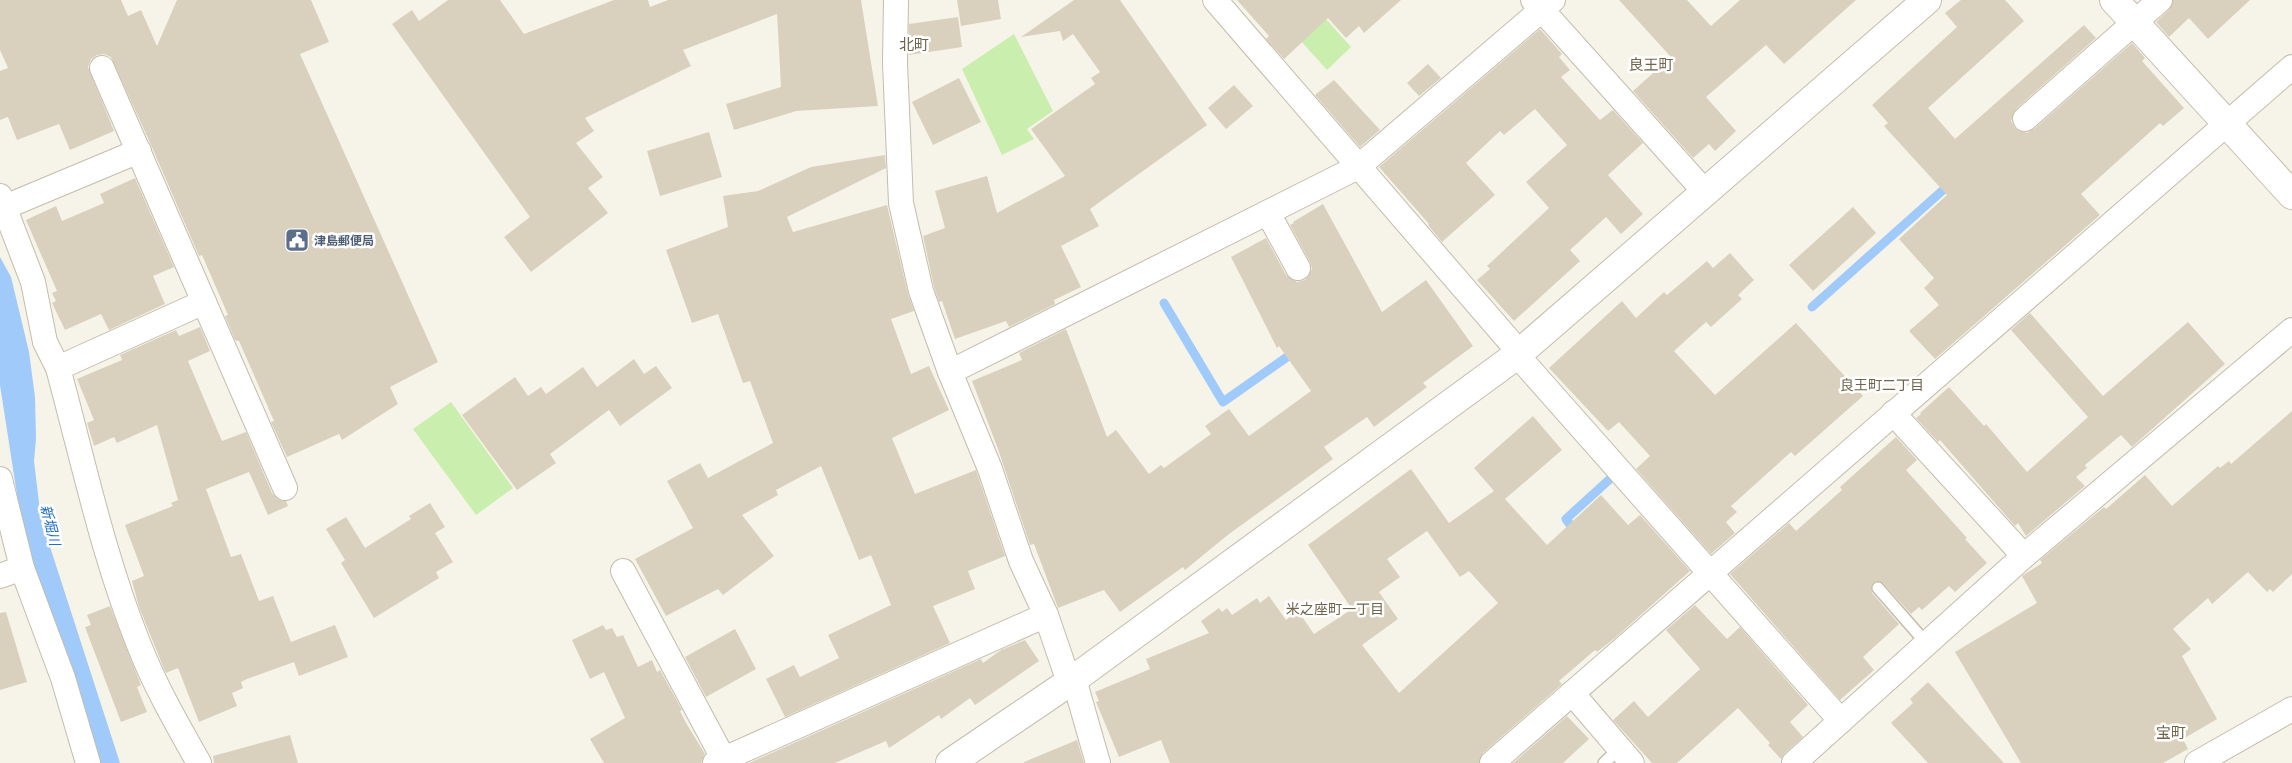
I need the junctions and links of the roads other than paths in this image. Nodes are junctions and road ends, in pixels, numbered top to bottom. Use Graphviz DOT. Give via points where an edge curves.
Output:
graph roads {
  1 [pos="896,0"];
  2 [pos="1215,0"];
  3 [pos="1927,0"];
  4 [pos="2114,0"];
  5 [pos="2160,0"];
  6 [pos="1543,3"];
  7 [pos="2135,22"];
  8 [pos="2292,67"];
  9 [pos="102,68"];
  10 [pos="2026,119"];
  11 [pos="2227,124"];
  12 [pos="139,151"];
  13 [pos="1358,167"];
  14 [pos="1705,192"];
  15 [pos="2292,195"];
  16 [pos="3,201"];
  17 [pos="1268,212"];
  18 [pos="1298,268"];
  19 [pos="204,302"];
  20 [pos="2292,330"];
  21 [pos="1518,354"];
  22 [pos="58,368"];
  23 [pos="950,372"];
  24 [pos="1892,413"];
  25 [pos="0,478"];
  26 [pos="285,488"];
  27 [pos="2024,556"];
  28 [pos="22,568"];
  29 [pos="623,571"];
  30 [pos="1710,574"];
  31 [pos="0,576"];
  32 [pos="1878,588"];
  33 [pos="1046,615"];
  34 [pos="1927,644"];
  35 [pos="1072,680"];
  36 [pos="1572,694"];
  37 [pos="2292,709"];
  38 [pos="1841,721"];
  39 [pos="1618,758"];
  40 [pos="719,760"];
  41 [pos="88,763"];
  42 [pos="199,763"];
  43 [pos="950,763"];
  44 [pos="1098,763"];
  45 [pos="1492,763"];
  46 [pos="1794,763"];
  47 [pos="2197,763"];
  1 -- 23 [label="street" via="900,203 921,291"];
  2 -- 13 [label="street"];
  3 -- 14 [label="street"];
  4 -- 7 [label="street"];
  5 -- 7 [label="street"];
  6 -- 13 [label="street"];
  6 -- 14 [label="street"];
  7 -- 10 [label="street"];
  7 -- 11 [label="street"];
  8 -- 11 [label="street"];
  9 -- 12 [label="street"];
  11 -- 15 [label="street"];
  11 -- 24 [label="street"];
  12 -- 16 [label="street"];
  12 -- 19 [label="street"];
  13 -- 17 [label="street"];
  13 -- 21 [label="street"];
  14 -- 21 [label="street"];
  16 -- 22 [label="street" via="33,282 45,342"];
  17 -- 18 [label="street"];
  17 -- 23 [label="street"];
  19 -- 22 [label="street"];
  19 -- 26 [label="street"];
  20 -- 27 [label="street"];
  21 -- 30 [label="street"];
  21 -- 35 [label="street"];
  22 -- 42 [label="street" via="112,569 138,644 162,699"];
  23 -- 33 [label="street" via="990,469 1021,561"];
  24 -- 27 [label="street"];
  24 -- 30 [label="street"];
  25 -- 28 [label="street"];
  27 -- 34 [label="street"];
  28 -- 31 [label="street"];
  28 -- 41 [label="street" via="63,678"];
  29 -- 40 [label="street"];
  30 -- 36 [label="street"];
  30 -- 38 [label="street"];
  32 -- 34 [label="lane"];
  33 -- 35 [label="street"];
  33 -- 40 [label="street"];
  34 -- 38 [label="street"];
  35 -- 43 [label="street"];
  35 -- 44 [label="street"];
  36 -- 39 [label="street"];
  36 -- 45 [label="street"];
  37 -- 47 [label="street"];
  38 -- 46 [label="street"];
}
